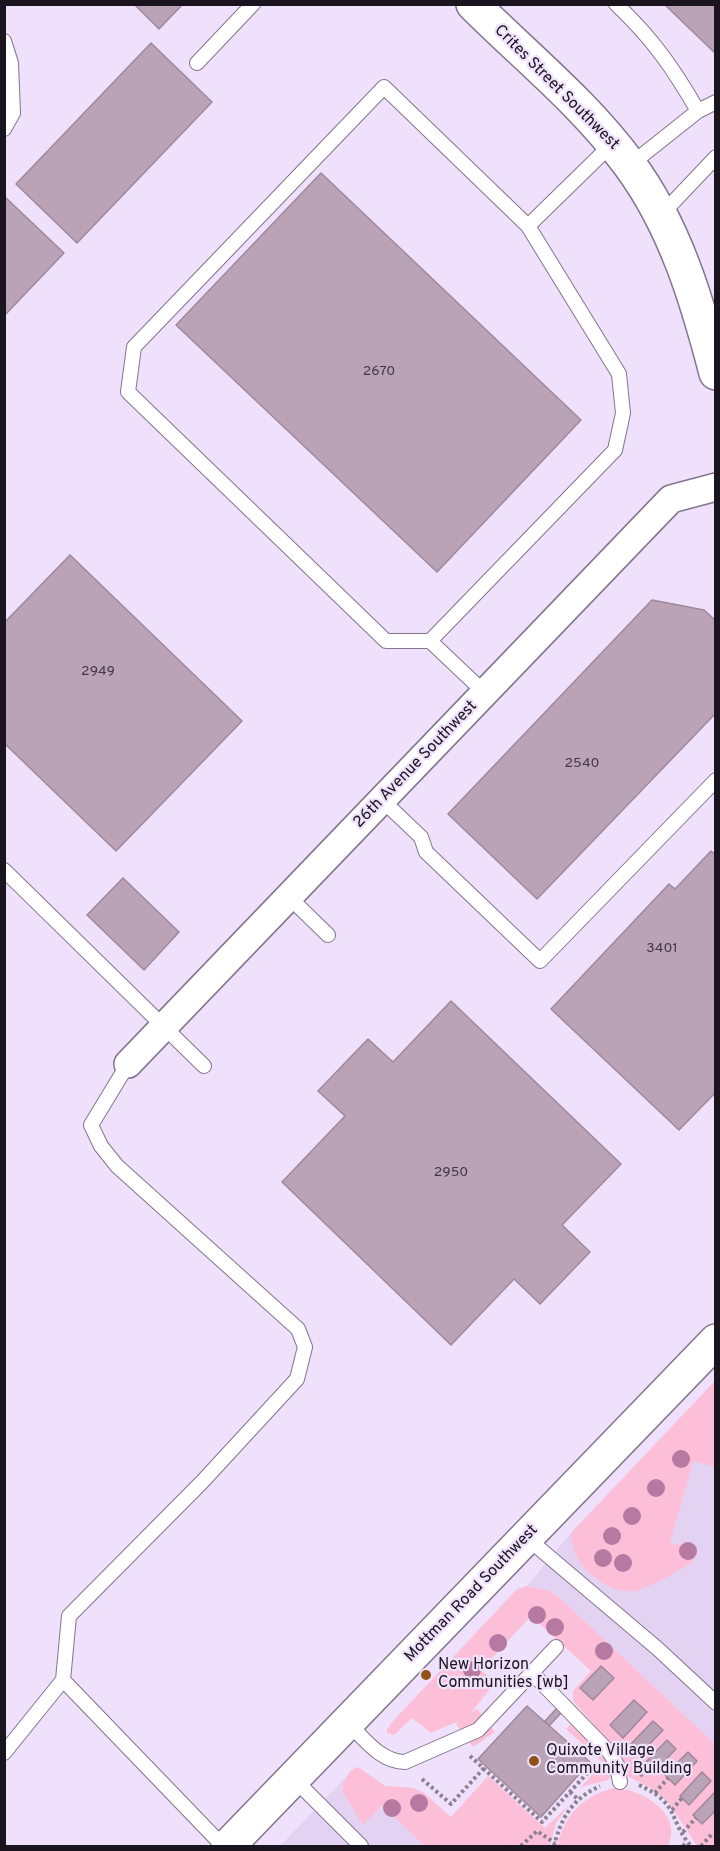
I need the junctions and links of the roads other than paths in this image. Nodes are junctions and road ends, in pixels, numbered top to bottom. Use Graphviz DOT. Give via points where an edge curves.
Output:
graph roads {
  1 [pos="253,4"];
  2 [pos="616,4"];
  3 [pos="486,12"];
  4 [pos="4,41"];
  5 [pos="197,63"];
  6 [pos="716,102"];
  7 [pos="698,111"];
  8 [pos="4,129"];
  9 [pos="622,154"];
  10 [pos="716,158"];
  11 [pos="661,215"];
  12 [pos="528,226"];
  13 [pos="716,373"];
  14 [pos="716,487"];
  15 [pos="430,641"];
  16 [pos="485,693"];
  17 [pos="716,780"];
  18 [pos="382,800"];
  19 [pos="4,870"];
  20 [pos="289,897"];
  21 [pos="328,935"];
  22 [pos="163,1028"];
  23 [pos="128,1064"];
  24 [pos="204,1066"];
  25 [pos="716,1341"];
  26 [pos="527,1538"];
  27 [pos="556,1647"];
  28 [pos="532,1673"];
  29 [pos="63,1680"];
  30 [pos="716,1703"];
  31 [pos="347,1722"];
  32 [pos="4,1753"];
  33 [pos="293,1778"];
  34 [pos="620,1782"];
  35 [pos="223,1846"];
  36 [pos="228,1846"];
  37 [pos="361,1846"];
  1 -- 5 [label="lane"];
  2 -- 7 [label="lane" via="649,36"];
  3 -- 9 [label="street, Crites Street Southwest"];
  4 -- 8 [label="lane" via="11,63 13,113"];
  6 -- 7 [label="lane"];
  7 -- 9 [label="lane"];
  9 -- 11 [label="street, Crites Street Southwest"];
  9 -- 12 [label="lane"];
  10 -- 11 [label="lane"];
  11 -- 13 [label="street, Crites Street Southwest" via="702,305"];
  12 -- 15 [label="lane" via="619,374 623,413 615,450"];
  12 -- 15 [label="lane" via="384,87 134,347 128,392 386,641"];
  14 -- 16 [label="street, 26th Avenue Southwest" via="671,499"];
  15 -- 16 [label="lane"];
  16 -- 18 [label="street, 26th Avenue Southwest"];
  17 -- 18 [label="lane" via="540,961 426,852 422,837"];
  18 -- 20 [label="street, 26th Avenue Southwest"];
  19 -- 22 [label="lane"];
  20 -- 21 [label="lane"];
  20 -- 22 [label="street, 26th Avenue Southwest"];
  22 -- 23 [label="street, 26th Avenue Southwest"];
  22 -- 24 [label="lane"];
  23 -- 29 [label="lane" via="92,1125 101,1146 117,1166 298,1329 305,1347 297,1379 69,1616"];
  25 -- 26 [label="street, Mottman Road Southwest"];
  26 -- 30 [label="lane"];
  26 -- 31 [label="street, Mottman Road Southwest"];
  27 -- 28 [label="lane"];
  28 -- 31 [label="lane" via="478,1730 405,1762 384,1757"];
  28 -- 34 [label="lane" via="610,1753"];
  29 -- 32 [label="lane"];
  29 -- 35 [label="lane"];
  31 -- 33 [label="street, Mottman Road Southwest"];
  33 -- 36 [label="street, Mottman Road Southwest"];
  33 -- 37 [label="lane"];
}
